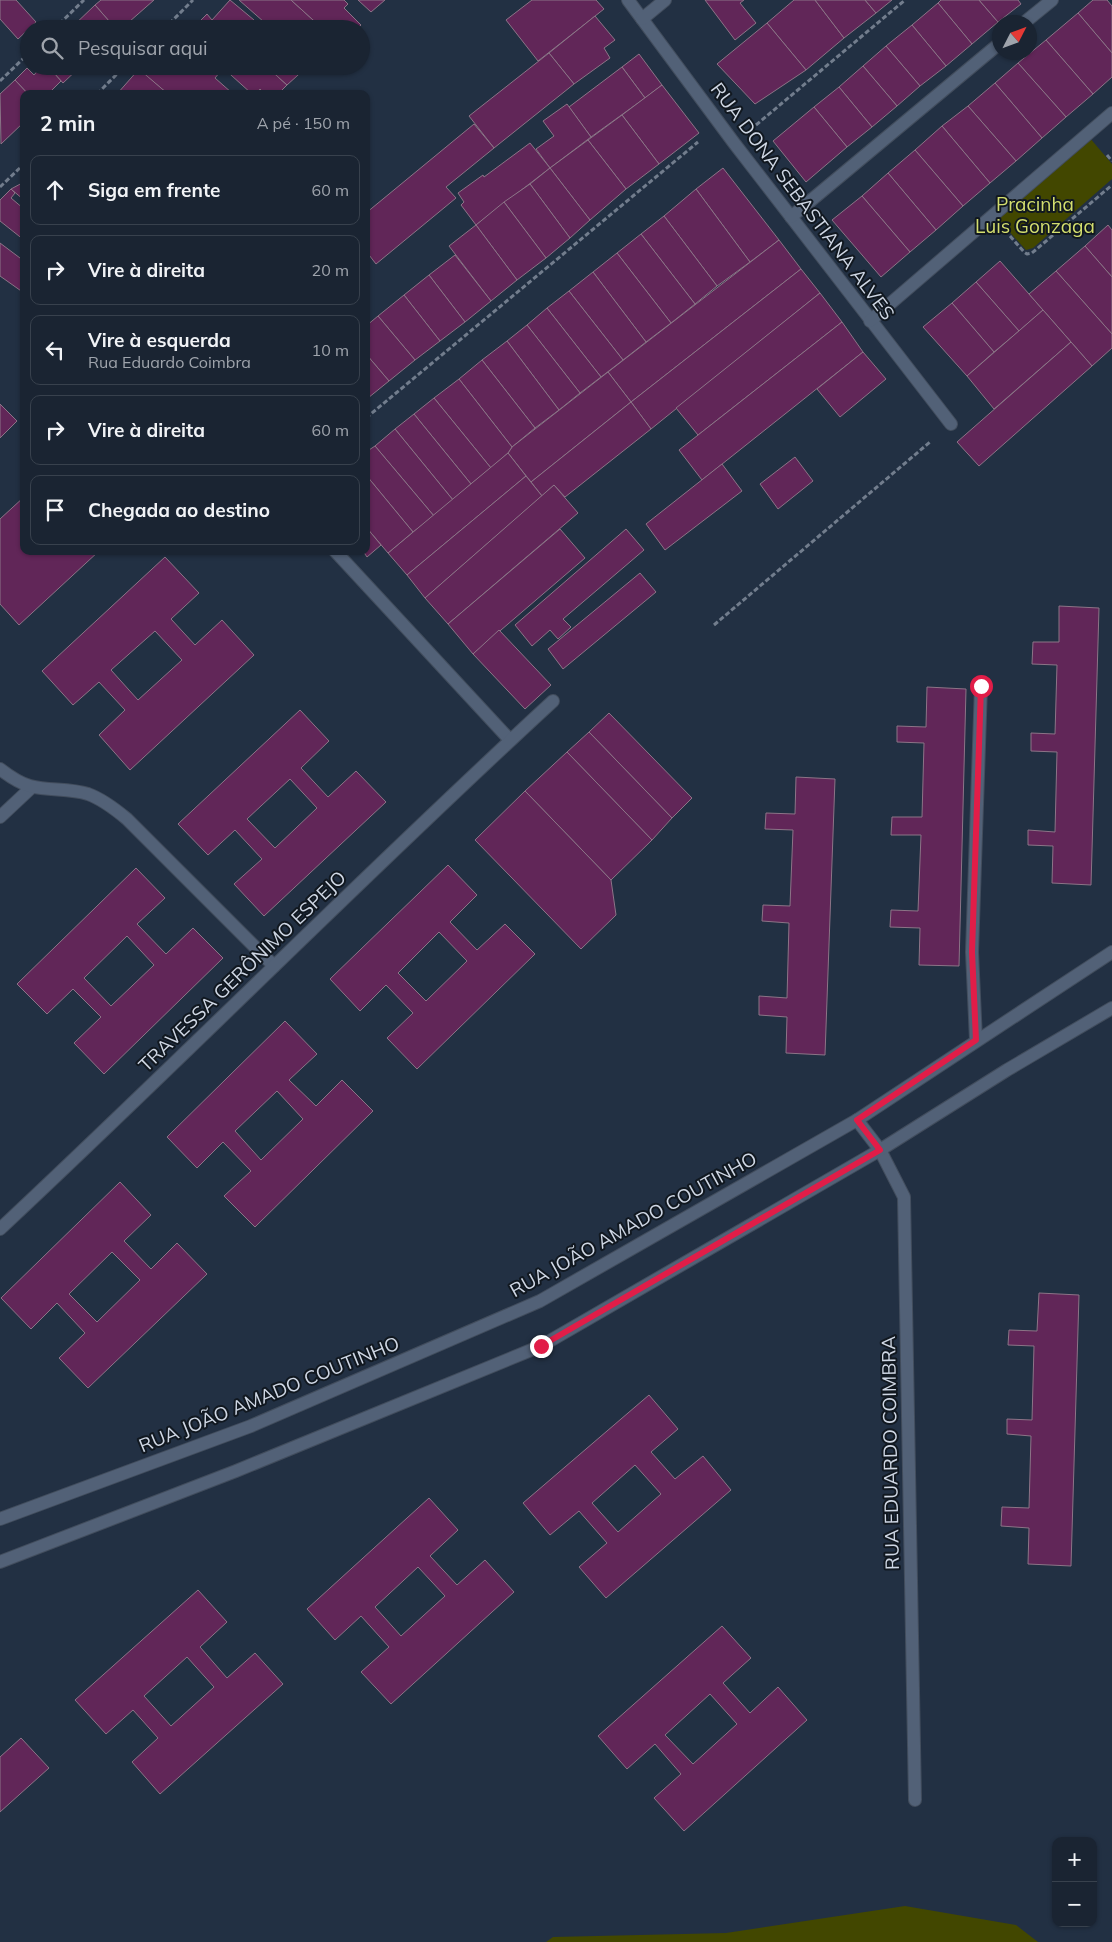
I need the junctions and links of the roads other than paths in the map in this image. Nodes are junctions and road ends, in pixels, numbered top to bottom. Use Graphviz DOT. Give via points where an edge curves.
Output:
graph roads {
  1 [pos="628,0"];
  2 [pos="665,0"];
  3 [pos="1052,0"];
  4 [pos="1034,15"];
  5 [pos="642,19"];
  6 [pos="992,51"];
  7 [pos="1112,113"];
  8 [pos="791,217"];
  9 [pos="870,320"];
  10 [pos="951,424"];
  11 [pos="339,555"];
  12 [pos="981,686"];
  13 [pos="553,701"];
  14 [pos="510,740"];
  15 [pos="0,769"];
  16 [pos="32,787"];
  17 [pos="1,813"];
  18 [pos="1112,952"];
  19 [pos="274,966"];
  20 [pos="1112,1008"];
  21 [pos="976,1040"];
  22 [pos="857,1120"];
  23 [pos="880,1150"];
  24 [pos="0,1229"];
  25 [pos="0,1519"];
  26 [pos="0,1562"];
  27 [pos="915,1800"];
  1 -- 5 [label="street, RUA DONA SEBASTIANA ALVES"];
  2 -- 5 [label="street"];
  3 -- 4 [label="street"];
  5 -- 8 [label="street, RUA DONA SEBASTIANA ALVES"];
  6 -- 8 [label="street"];
  7 -- 9 [label="street"];
  8 -- 9 [label="street, RUA DONA SEBASTIANA ALVES"];
  9 -- 10 [label="street, RUA DONA SEBASTIANA ALVES"];
  11 -- 14 [label="street"];
  12 -- 21 [label="street" via="972,952"];
  13 -- 14 [label="street, TRAVESSA GERÔNIMO ESPEJO"];
  14 -- 19 [label="street, TRAVESSA GERÔNIMO ESPEJO"];
  15 -- 16 [label="street"];
  16 -- 17 [label="street"];
  16 -- 19 [label="street" via="89,794 127,818"];
  18 -- 21 [label="street, RUA JOÃO AMADO COUTINHO"];
  19 -- 24 [label="street, TRAVESSA GERÔNIMO ESPEJO"];
  20 -- 23 [label="street"];
  21 -- 22 [label="street, RUA JOÃO AMADO COUTINHO"];
  22 -- 23 [label="street, RUA EDUARDO COIMBRA"];
  22 -- 25 [label="street, RUA JOÃO AMADO COUTINHO" via="540,1301 251,1426"];
  23 -- 26 [label="street" via="541,1346 236,1471"];
  23 -- 27 [label="street, RUA EDUARDO COIMBRA" via="904,1197"];
}
